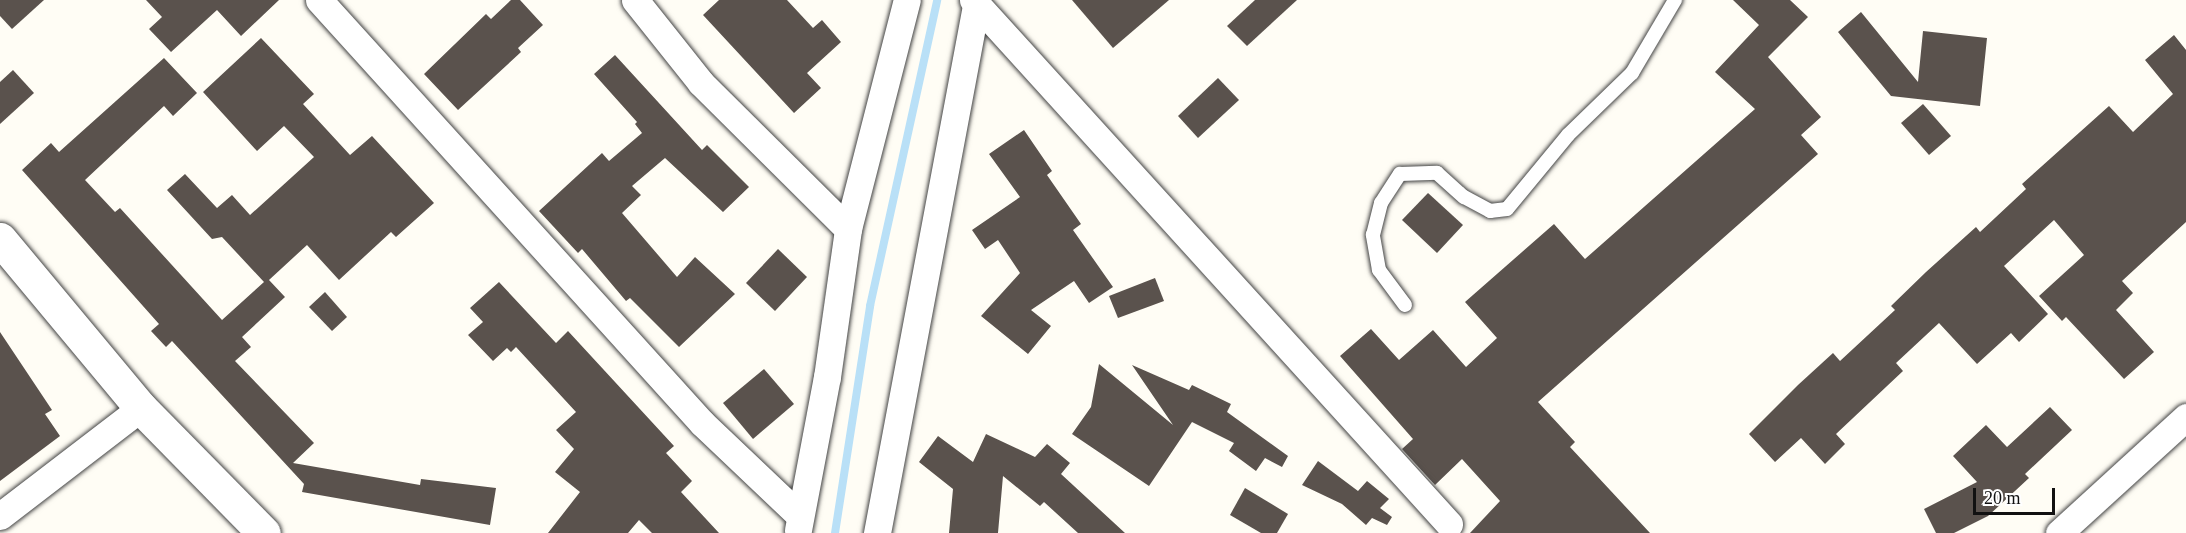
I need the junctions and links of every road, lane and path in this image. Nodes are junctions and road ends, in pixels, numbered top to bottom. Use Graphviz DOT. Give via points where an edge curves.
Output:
graph roads {
  1 [pos="319,0"];
  2 [pos="635,0"];
  3 [pos="907,0"];
  4 [pos="1675,0"];
  5 [pos="975,1"];
  6 [pos="848,229"];
  7 [pos="0,239"];
  8 [pos="1405,305"];
  9 [pos="141,408"];
  10 [pos="2186,417"];
  11 [pos="0,516"];
  12 [pos="799,524"];
  13 [pos="1449,524"];
  14 [pos="264,533"];
  15 [pos="877,533"];
  16 [pos="2059,533"];
  1 -- 12 [label="street" via="702,423"];
  2 -- 6 [label="street" via="701,83"];
  3 -- 6 [label="street"];
  4 -- 8 [label="lane" via="1632,73 1568,135 1507,208 1490,211 1464,197 1437,173 1400,174 1381,203 1373,235 1379,270"];
  5 -- 13 [label="street"];
  5 -- 15 [label="street" via="915,345"];
  6 -- 12 [label="street" via="827,378"];
  7 -- 9 [label="street"];
  9 -- 11 [label="street"];
  9 -- 14 [label="street"];
  10 -- 16 [label="street"];
}
